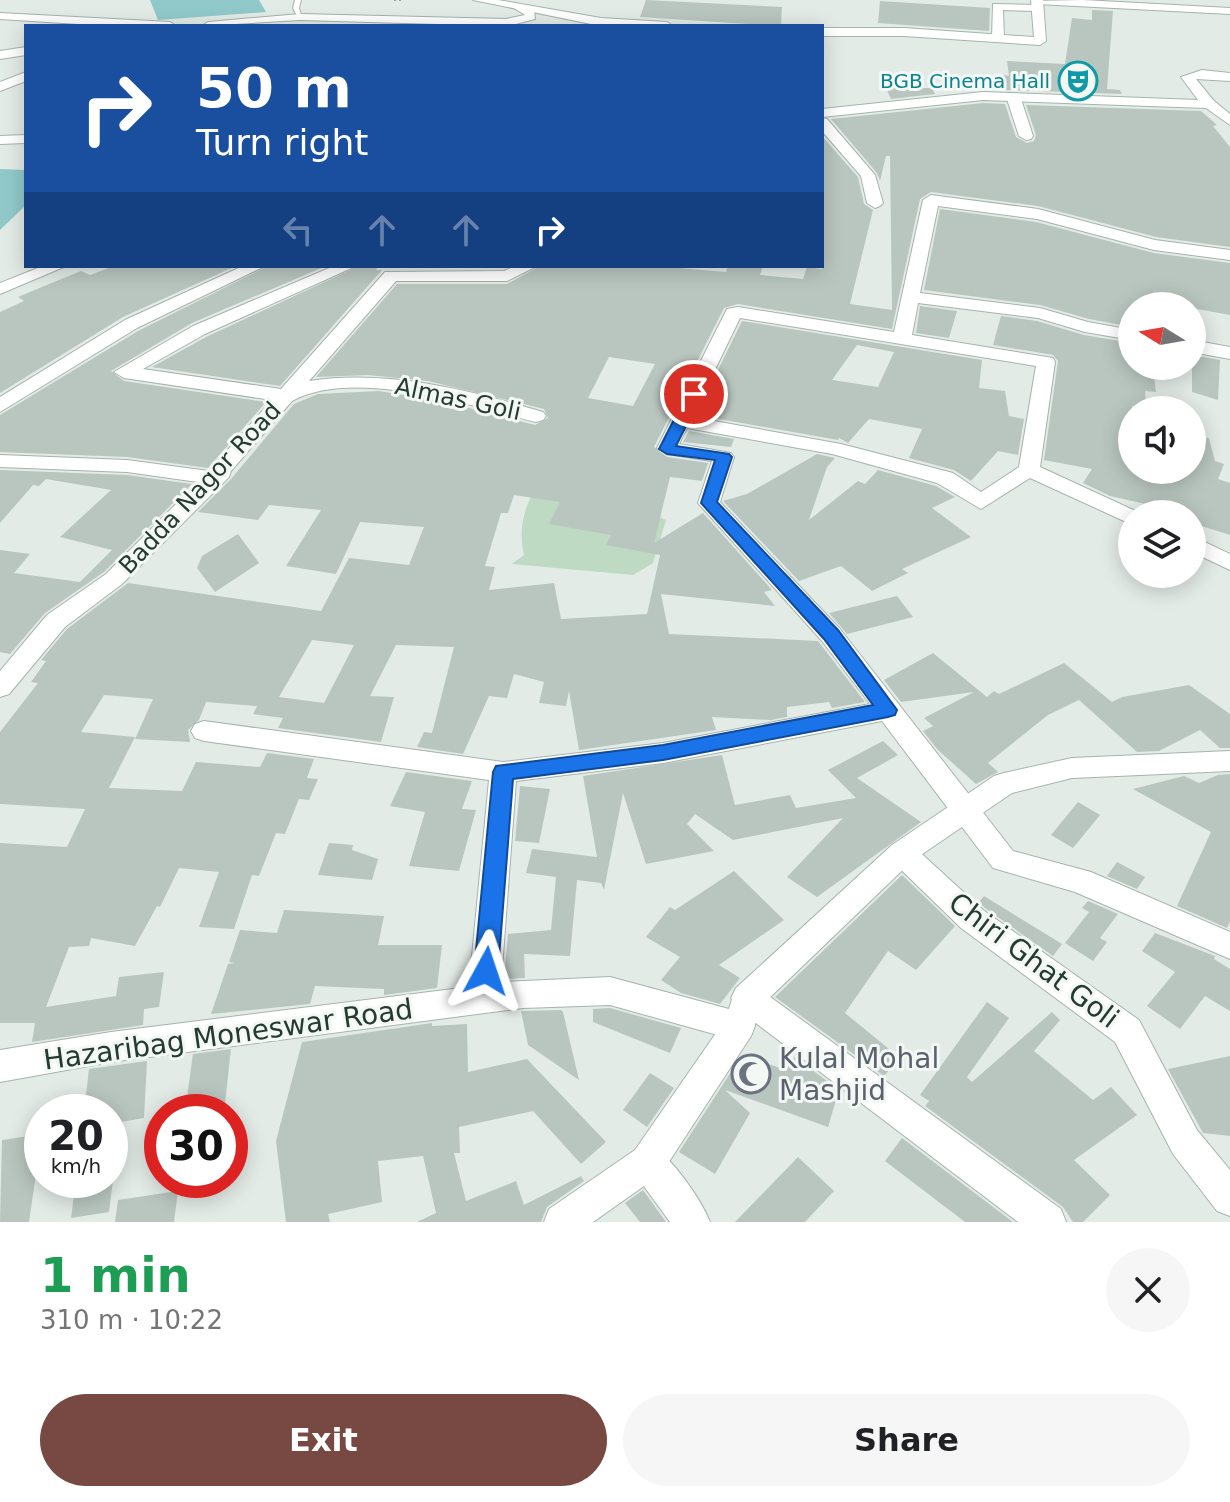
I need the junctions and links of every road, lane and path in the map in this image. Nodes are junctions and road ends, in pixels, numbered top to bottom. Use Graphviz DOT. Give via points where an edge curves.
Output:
graph roads {
  1 [pos="298,0"];
  2 [pos="394,0"];
  3 [pos="403,0"];
  4 [pos="479,0"];
  5 [pos="1037,3"];
  6 [pos="520,8"];
  7 [pos="1230,11"];
  8 [pos="0,16"];
  9 [pos="300,17"];
  10 [pos="283,22"];
  11 [pos="136,24"];
  12 [pos="246,24"];
  13 [pos="600,24"];
  14 [pos="824,32"];
  15 [pos="998,38"];
  16 [pos="24,51"];
  17 [pos="0,55"];
  18 [pos="24,77"];
  19 [pos="1230,77"];
  20 [pos="0,87"];
  21 [pos="1013,96"];
  22 [pos="1209,104"];
  23 [pos="824,113"];
  24 [pos="1230,121"];
  25 [pos="824,124"];
  26 [pos="1026,136"];
  27 [pos="24,139"];
  28 [pos="0,140"];
  29 [pos="875,203"];
  30 [pos="1230,255"];
  31 [pos="53,268"];
  32 [pos="253,268"];
  33 [pos="343,268"];
  34 [pos="525,268"];
  35 [pos="461,270"];
  36 [pos="0,289"];
  37 [pos="911,297"];
  38 [pos="1118,333"];
  39 [pos="902,338"];
  40 [pos="1206,349"];
  41 [pos="1230,353"];
  42 [pos="287,396"];
  43 [pos="0,406"];
  44 [pos="536,416"];
  45 [pos="681,421"];
  46 [pos="0,461"];
  47 [pos="234,465"];
  48 [pos="1029,470"];
  49 [pos="214,478"];
  50 [pos="1118,510"];
  51 [pos="1206,550"];
  52 [pos="1230,563"];
  53 [pos="0,688"];
  54 [pos="888,710"];
  55 [pos="204,731"];
  56 [pos="1230,761"];
  57 [pos="503,772"];
  58 [pos="965,811"];
  59 [pos="902,853"];
  60 [pos="1230,946"];
  61 [pos="484,999"];
  62 [pos="743,1012"];
  63 [pos="0,1066"];
  64 [pos="648,1162"];
  65 [pos="1230,1198"];
  66 [pos="562,1222"];
  67 [pos="692,1222"];
  68 [pos="1048,1222"];
  1 -- 9 [label="lane"];
  2 -- 3 [label="path"];
  4 -- 6 [label="street"];
  5 -- 7 [label="street"];
  5 -- 15 [label="street" via="997,6"];
  5 -- 15 [label="street" via="1040,41"];
  6 -- 9 [label="street" via="531,17 506,23"];
  6 -- 13 [label="street"];
  8 -- 11 [label="street"];
  9 -- 10 [label="street"];
  10 -- 12 [label="street"];
  14 -- 15 [label="street"];
  16 -- 17 [label="street"];
  18 -- 20 [label="street"];
  19 -- 22 [label="street" via="1187,77"];
  21 -- 22 [label="street"];
  21 -- 23 [label="street"];
  21 -- 26 [label="street"];
  22 -- 24 [label="street"];
  25 -- 29 [label="street" via="868,175"];
  27 -- 28 [label="street"];
  30 -- 37 [label="street" via="1154,245 1013,209 931,200"];
  31 -- 36 [label="street"];
  32 -- 43 [label="street" via="131,324"];
  33 -- 42 [label="street" via="199,330 124,372"];
  34 -- 35 [label="street" via="507,276"];
  35 -- 42 [label="street, Badda Nagor Road" via="391,276"];
  37 -- 38 [label="street" via="1040,313"];
  37 -- 39 [label="street"];
  39 -- 45 [label="street" via="734,312"];
  39 -- 48 [label="street" via="1046,362"];
  40 -- 41 [label="street"];
  42 -- 44 [label="street, Almas Goli" via="301,387 375,382 428,387"];
  42 -- 49 [label="street, Badda Nagor Road"];
  45 -- 48 [label="street" via="834,448 931,474 981,502"];
  45 -- 54 [label="street" via="667,449 724,457 709,503 831,635"];
  46 -- 49 [label="street" via="127,466"];
  47 -- 49 [label="street"];
  48 -- 50 [label="street"];
  49 -- 53 [label="street, Badda Nagor Road" via="114,579 56,621"];
  51 -- 52 [label="street"];
  54 -- 57 [label="street" via="663,753"];
  54 -- 58 [label="street"];
  55 -- 57 [label="street"];
  56 -- 58 [label="street" via="1072,768 1004,784"];
  57 -- 61 [label="street"];
  58 -- 59 [label="street"];
  58 -- 60 [label="street" via="1003,860 1081,881"];
  59 -- 62 [label="street"];
  59 -- 65 [label="street, Chiri Ghat Goli" via="972,919 1127,1031 1185,1142"];
  61 -- 62 [label="street, Hazaribag Moneswar Road" via="610,991"];
  61 -- 63 [label="street, Hazaribag Moneswar Road"];
  62 -- 64 [label="street"];
  62 -- 68 [label="street"];
  64 -- 66 [label="street"];
  64 -- 67 [label="street"];
}
